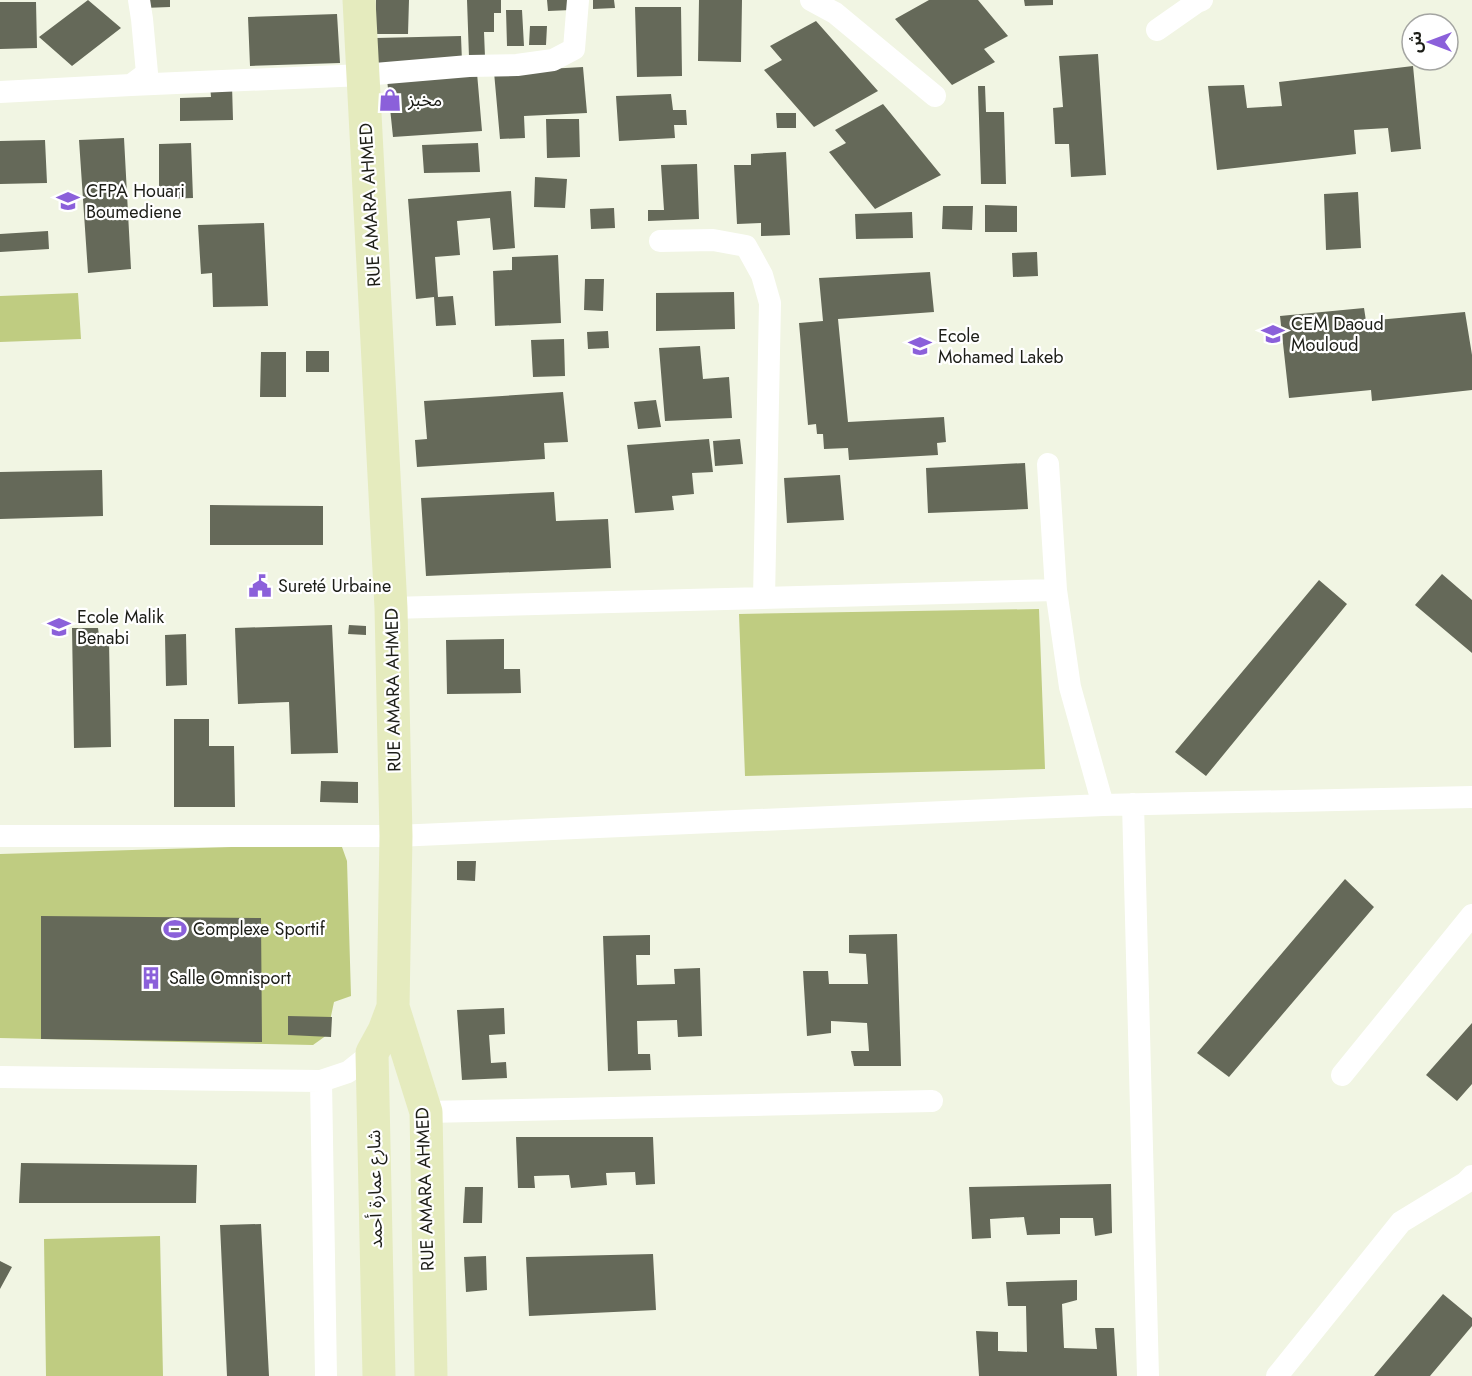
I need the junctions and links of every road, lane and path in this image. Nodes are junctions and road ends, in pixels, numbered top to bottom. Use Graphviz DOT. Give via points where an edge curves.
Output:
graph roads {
  1 [pos="139,0"];
  2 [pos="359,0"];
  3 [pos="578,0"];
  4 [pos="811,0"];
  5 [pos="1202,0"];
  6 [pos="1156,30"];
  7 [pos="363,75"];
  8 [pos="131,85"];
  9 [pos="0,92"];
  10 [pos="935,96"];
  11 [pos="660,241"];
  12 [pos="1048,464"];
  13 [pos="1056,590"];
  14 [pos="764,598"];
  15 [pos="391,608"];
  16 [pos="1472,797"];
  17 [pos="1133,804"];
  18 [pos="1103,805"];
  19 [pos="0,836"];
  20 [pos="396,836"];
  21 [pos="1472,915"];
  22 [pos="393,1008"];
  23 [pos="372,1053"];
  24 [pos="1342,1075"];
  25 [pos="0,1077"];
  26 [pos="321,1082"];
  27 [pos="932,1101"];
  28 [pos="426,1112"];
  29 [pos="1472,1176"];
  30 [pos="326,1376"];
  31 [pos="379,1376"];
  32 [pos="431,1376"];
  33 [pos="1148,1376"];
  34 [pos="1277,1376"];
  1 -- 8 [label="street" via="147,73"];
  2 -- 7 [label="street, RUE AMARA AHMED"];
  3 -- 7 [label="street" via="574,49 553,60"];
  4 -- 10 [label="street" via="835,13"];
  5 -- 6 [label="street"];
  7 -- 8 [label="street"];
  7 -- 15 [label="street, RUE AMARA AHMED"];
  8 -- 9 [label="street"];
  11 -- 14 [label="street" via="712,240 746,246 762,275 770,303"];
  12 -- 13 [label="street"];
  13 -- 14 [label="street"];
  13 -- 18 [label="street" via="1070,687"];
  14 -- 15 [label="street"];
  15 -- 20 [label="street, RUE AMARA AHMED"];
  16 -- 17 [label="street"];
  17 -- 18 [label="street"];
  17 -- 33 [label="street"];
  18 -- 20 [label="street"];
  19 -- 20 [label="street"];
  20 -- 22 [label="street, RUE AMARA AHMED"];
  21 -- 24 [label="street"];
  22 -- 23 [label="street, شارع عمارة أحمد"];
  22 -- 28 [label="street, RUE AMARA AHMED"];
  23 -- 26 [label="street" via="348,1072"];
  23 -- 31 [label="street, شارع عمارة أحمد"];
  25 -- 26 [label="street"];
  26 -- 30 [label="street"];
  27 -- 28 [label="street"];
  28 -- 32 [label="street, RUE AMARA AHMED"];
  29 -- 34 [label="street" via="1401,1222"];
}
